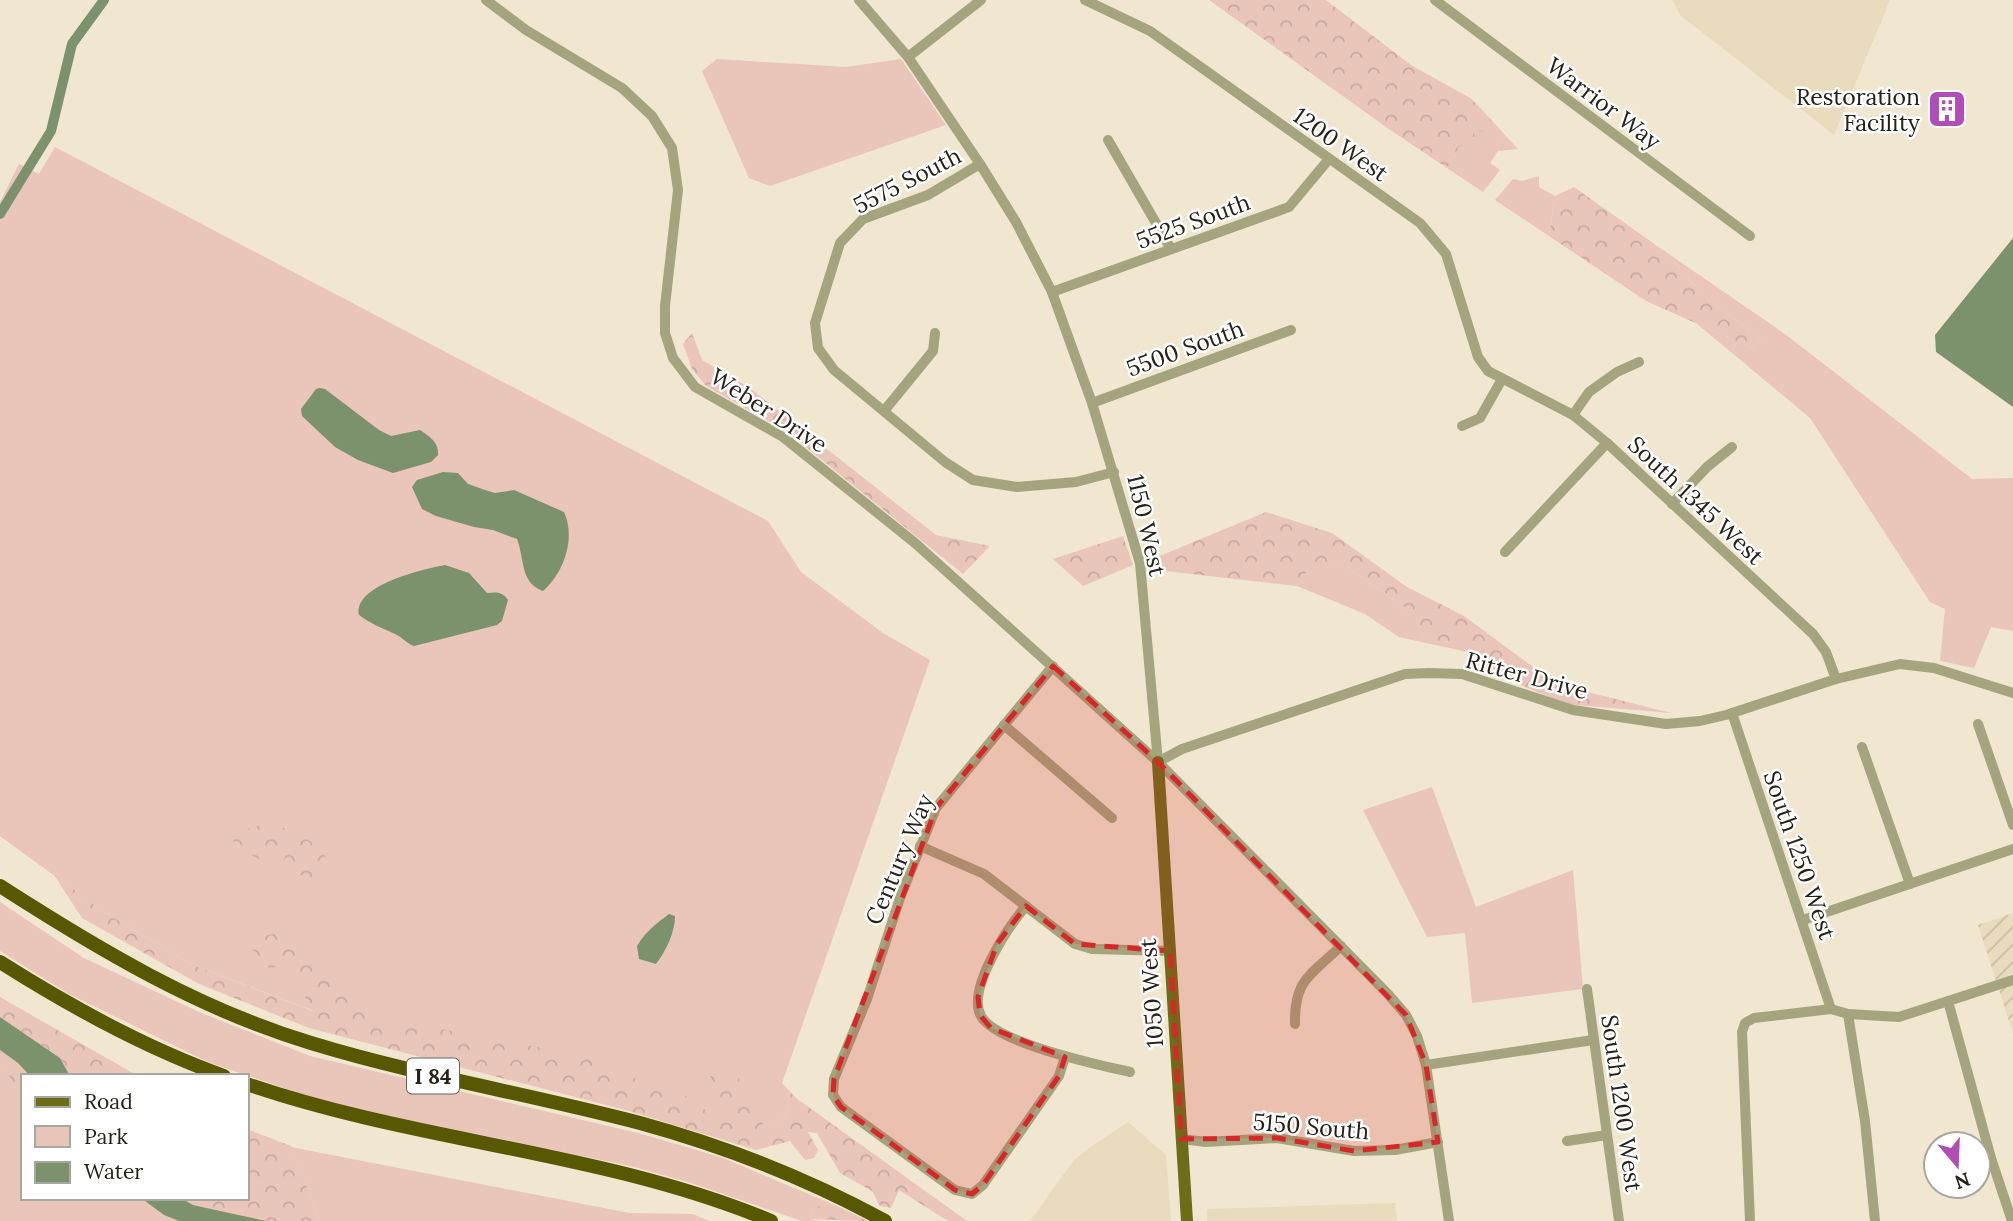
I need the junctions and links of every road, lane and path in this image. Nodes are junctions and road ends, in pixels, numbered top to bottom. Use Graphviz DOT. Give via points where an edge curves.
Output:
graph roads {
  1 [pos="486,0"];
  2 [pos="859,0"];
  3 [pos="981,0"];
  4 [pos="1085,0"];
  5 [pos="1435,0"];
  6 [pos="908,57"];
  7 [pos="1108,140"];
  8 [pos="1329,159"];
  9 [pos="980,164"];
  10 [pos="1750,236"];
  11 [pos="1171,249"];
  12 [pos="1052,292"];
  13 [pos="1291,330"];
  14 [pos="935,333"];
  15 [pos="1639,362"];
  16 [pos="1502,379"];
  17 [pos="1092,403"];
  18 [pos="884,411"];
  19 [pos="1573,415"];
  20 [pos="1462,426"];
  21 [pos="1607,443"];
  22 [pos="1732,447"];
  23 [pos="1114,472"];
  24 [pos="1672,504"];
  25 [pos="1505,552"];
  26 [pos="1054,666"];
  27 [pos="1836,679"];
  28 [pos="2013,693"];
  29 [pos="1732,713"];
  30 [pos="1978,724"];
  31 [pos="1004,725"];
  32 [pos="1863,747"];
  33 [pos="1158,762"];
  34 [pos="1112,818"];
  35 [pos="2013,825"];
  36 [pos="920,846"];
  37 [pos="2013,849"];
  38 [pos="1910,884"];
  39 [pos="0,886"];
  40 [pos="1026,906"];
  41 [pos="1803,920"];
  42 [pos="1341,946"];
  43 [pos="1170,951"];
  44 [pos="0,962"];
  45 [pos="2013,980"];
  46 [pos="1587,989"];
  47 [pos="1948,1001"];
  48 [pos="1831,1009"];
  49 [pos="1849,1014"];
  50 [pos="1295,1024"];
  51 [pos="1593,1040"];
  52 [pos="1065,1057"];
  53 [pos="1426,1065"];
  54 [pos="1130,1072"];
  55 [pos="219,1074"];
  56 [pos="248,1084"];
  57 [pos="1607,1135"];
  58 [pos="1181,1139"];
  59 [pos="1567,1140"];
  60 [pos="1438,1142"];
  61 [pos="771,1221"];
  62 [pos="885,1221"];
  63 [pos="1187,1221"];
  64 [pos="1449,1221"];
  65 [pos="1619,1221"];
  66 [pos="1750,1221"];
  67 [pos="1875,1221"];
  68 [pos="2012,1221"];
  1 -- 26 [label="street, Weber Drive" via="622,88 652,116 672,148 678,190 665,332 682,372 695,387 783,437 821,466"];
  2 -- 6 [label="street, 1150 West"];
  3 -- 6 [label="street"];
  4 -- 8 [label="street, 1200 West" via="1150,31"];
  5 -- 10 [label="street, Warrior Way"];
  6 -- 9 [label="street, 1150 West"];
  7 -- 11 [label="street"];
  8 -- 11 [label="street, 5525 South" via="1289,207"];
  8 -- 16 [label="street, 1200 West" via="1432,235 1446,254 1478,357 1488,371"];
  9 -- 12 [label="street, 1150 West"];
  9 -- 18 [label="street, 5575 South" via="928,195 863,219 840,243 815,323 818,348 834,370"];
  11 -- 12 [label="street, 5525 South"];
  12 -- 17 [label="street, 1150 West"];
  13 -- 17 [label="street, 5500 South"];
  14 -- 18 [label="street" via="933,351"];
  15 -- 19 [label="street" via="1589,392"];
  16 -- 19 [label="street, South 1345 West"];
  16 -- 20 [label="street" via="1480,418"];
  17 -- 23 [label="street, 1150 West"];
  18 -- 23 [label="street" via="973,481 1017,487 1076,482"];
  19 -- 21 [label="street, South 1345 West"];
  21 -- 24 [label="street, South 1345 West"];
  21 -- 25 [label="street"];
  22 -- 24 [label="street"];
  23 -- 33 [label="street, 1150 West" via="1140,563"];
  24 -- 27 [label="street, South 1345 West" via="1813,634"];
  26 -- 31 [label="street, Century Way"];
  26 -- 33 [label="street, Weber Drive"];
  27 -- 28 [label="street, Ritter Drive" via="1880,667 1922,665"];
  27 -- 29 [label="street, Ritter Drive"];
  29 -- 33 [label="street, Ritter Drive" via="1666,724 1573,710 1462,674 1405,674 1182,749"];
  29 -- 41 [label="street, South 1250 West"];
  30 -- 35 [label="street"];
  31 -- 34 [label="street"];
  31 -- 36 [label="street, Century Way" via="942,799"];
  32 -- 38 [label="street"];
  33 -- 42 [label="street"];
  33 -- 43 [label="main road, 1050 West"];
  36 -- 40 [label="street" via="984,874"];
  36 -- 52 [label="street, Century Way" via="834,1079 833,1095 841,1107 956,1189 972,1194 983,1185 1059,1076"];
  37 -- 38 [label="street"];
  38 -- 41 [label="street"];
  39 -- 62 [label="highway, I 84" via="135,969 252,1022 409,1071 640,1123 795,1177"];
  40 -- 43 [label="street" via="1075,944 1092,949"];
  40 -- 52 [label="street" via="997,944 978,997 980,1015 991,1028"];
  41 -- 48 [label="street, South 1250 West"];
  42 -- 50 [label="street" via="1300,986 1294,1003"];
  42 -- 53 [label="street" via="1406,1015"];
  43 -- 58 [label="main road, 1050 West"];
  44 -- 55 [label="highway" via="68,1005"];
  45 -- 47 [label="street"];
  46 -- 51 [label="street, South 1200 West"];
  47 -- 49 [label="street" via="1899,1017"];
  47 -- 68 [label="street"];
  48 -- 49 [label="street"];
  48 -- 66 [label="street" via="1745,1023"];
  49 -- 67 [label="street"];
  51 -- 53 [label="street"];
  51 -- 57 [label="street, South 1200 West"];
  52 -- 54 [label="street"];
  53 -- 60 [label="street"];
  56 -- 61 [label="highway, I 84" via="322,1108 649,1180"];
  57 -- 59 [label="street"];
  57 -- 65 [label="street, South 1200 West"];
  58 -- 60 [label="street, 5150 South" via="1277,1138 1354,1151"];
  58 -- 63 [label="main road, 1050 West"];
  60 -- 64 [label="street"];
}
